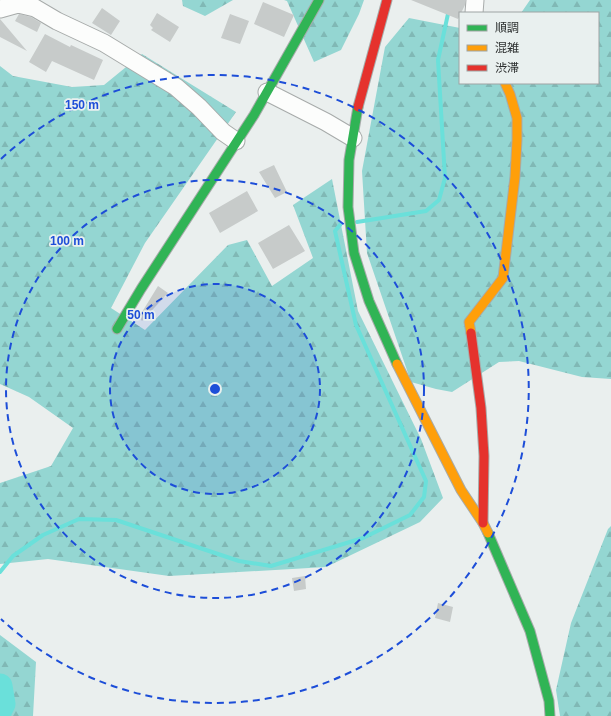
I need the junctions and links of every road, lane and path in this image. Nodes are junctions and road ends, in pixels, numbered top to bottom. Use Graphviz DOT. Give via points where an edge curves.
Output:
graph roads {
  1 [pos="319,0"];
  2 [pos="387,0"];
  3 [pos="475,0"];
  4 [pos="0,9"];
  5 [pos="474,12"];
  6 [pos="505,84"];
  7 [pos="267,92"];
  8 [pos="353,138"];
  9 [pos="236,141"];
  10 [pos="117,330"];
  11 [pos="483,523"];
  12 [pos="550,716"];
  1 -- 7 [label="street"];
  2 -- 8 [label="street" via="359,102"];
  3 -- 5 [label="street"];
  4 -- 9 [label="street" via="18,4 36,8 104,43 176,87 223,132"];
  6 -- 11 [label="street" via="517,118 517,140 503,278 469,322 481,408 484,456"];
  7 -- 8 [label="street"];
  7 -- 9 [label="street"];
  8 -- 11 [label="street" via="349,160 348,207 354,253 369,301 400,370 461,490"];
  9 -- 10 [label="street"];
  11 -- 12 [label="street" via="530,631 549,701"];
}
